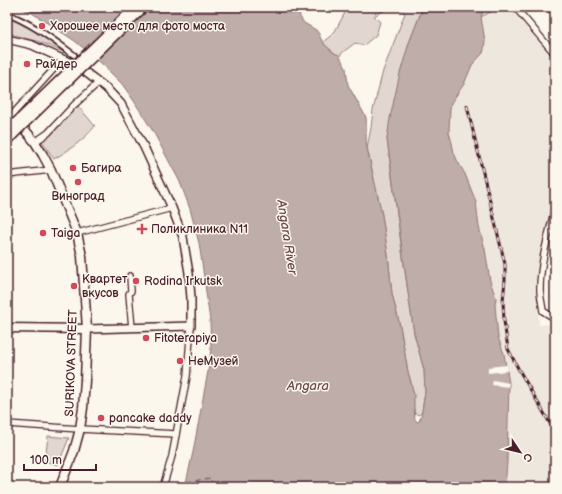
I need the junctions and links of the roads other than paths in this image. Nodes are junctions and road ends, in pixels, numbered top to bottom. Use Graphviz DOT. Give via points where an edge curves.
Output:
graph roads {
  1 [pos="135,7"];
  2 [pos="144,7"];
  3 [pos="514,7"];
  4 [pos="7,14"];
  5 [pos="7,39"];
  6 [pos="555,54"];
  7 [pos="74,55"];
  8 [pos="66,60"];
  9 [pos="99,82"];
  10 [pos="9,115"];
  11 [pos="10,132"];
  12 [pos="7,141"];
  13 [pos="35,142"];
  14 [pos="51,170"];
  15 [pos="7,175"];
  16 [pos="172,208"];
  17 [pos="555,208"];
  18 [pos="77,233"];
  19 [pos="130,276"];
  20 [pos="555,317"];
  21 [pos="191,326"];
  22 [pos="7,328"];
  23 [pos="132,328"];
  24 [pos="87,329"];
  25 [pos="7,424"];
  26 [pos="80,429"];
  27 [pos="176,434"];
  28 [pos="60,487"];
  29 [pos="163,487"];
  1 -- 11 [label="main road, bridge"];
  2 -- 11 [label="main road, bridge"];
  3 -- 6 [label="street"];
  4 -- 7 [label="street" via="37,28"];
  5 -- 8 [label="street" via="32,45"];
  8 -- 9 [label="street"];
  8 -- 10 [label="street"];
  9 -- 13 [label="street" via="48,133"];
  9 -- 16 [label="street" via="121,104"];
  10 -- 13 [label="main road, SURIKOVA STREET"];
  11 -- 12 [label="main road"];
  13 -- 14 [label="main road, SURIKOVA STREET"];
  14 -- 15 [label="street"];
  14 -- 18 [label="main road, SURIKOVA STREET"];
  16 -- 18 [label="street"];
  16 -- 21 [label="street" via="183,237 189,273"];
  17 -- 20 [label="street" via="540,289 543,311"];
  18 -- 24 [label="main road, SURIKOVA STREET" via="82,256"];
  19 -- 23 [label="street"];
  21 -- 23 [label="street"];
  21 -- 27 [label="street" via="187,376"];
  22 -- 24 [label="main road"];
  23 -- 24 [label="street"];
  24 -- 26 [label="main road, SURIKOVA STREET"];
  25 -- 26 [label="street"];
  26 -- 27 [label="street"];
  26 -- 28 [label="main road, SURIKOVA STREET"];
  27 -- 29 [label="street"];
}
